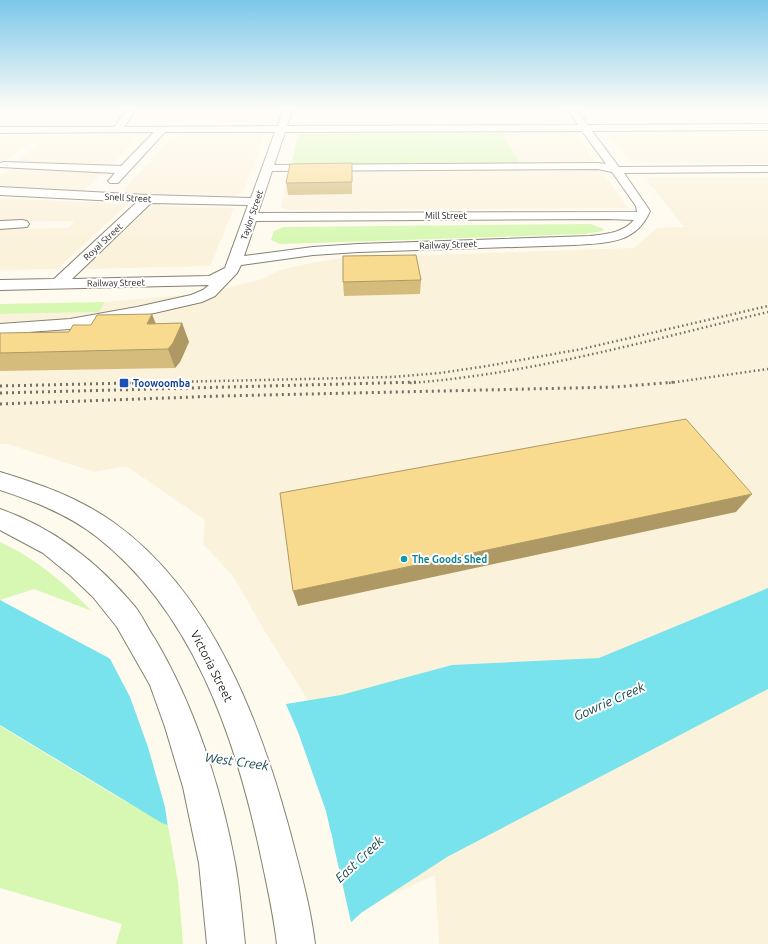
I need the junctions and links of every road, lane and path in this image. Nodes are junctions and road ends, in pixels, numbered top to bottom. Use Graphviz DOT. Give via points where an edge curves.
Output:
graph roads {
  1 [pos="140,154"];
  2 [pos="273,154"];
  3 [pos="604,154"];
  4 [pos="14,157"];
  5 [pos="2,167"];
  6 [pos="268,168"];
  7 [pos="768,169"];
  8 [pos="125,170"];
  9 [pos="616,170"];
  10 [pos="0,191"];
  11 [pos="99,197"];
  12 [pos="148,199"];
  13 [pos="256,202"];
  14 [pos="642,211"];
  15 [pos="251,217"];
  16 [pos="22,224"];
  17 [pos="0,225"];
  18 [pos="233,267"];
  19 [pos="58,284"];
  20 [pos="0,285"];
  21 [pos="0,329"];
  22 [pos="0,481"];
  23 [pos="0,519"];
  24 [pos="226,944"];
  25 [pos="296,944"];
  1 -- 8 [label="street"];
  2 -- 6 [label="street, Taylor Street"];
  3 -- 9 [label="street"];
  4 -- 5 [label="street"];
  5 -- 8 [label="street"];
  6 -- 9 [label="street" via="598,166"];
  6 -- 13 [label="street, Taylor Street"];
  7 -- 9 [label="street"];
  8 -- 11 [label="street"];
  9 -- 14 [label="street"];
  10 -- 11 [label="street, Snell Street"];
  11 -- 12 [label="street, Snell Street"];
  12 -- 13 [label="street, Snell Street"];
  12 -- 19 [label="street, Royal Street"];
  13 -- 15 [label="street, Taylor Street"];
  14 -- 15 [label="street, Mill Street" via="600,215"];
  14 -- 18 [label="street, Railway Street" via="638,224 628,231 592,240 313,251"];
  15 -- 18 [label="street, Taylor Street"];
  16 -- 17 [label="street"];
  18 -- 19 [label="street, Railway Street" via="220,278 211,280"];
  18 -- 21 [label="street" via="209,293 196,299 70,324"];
  19 -- 20 [label="street, Railway Street"];
  22 -- 25 [label="street, Victoria Street" via="56,502 85,517 118,540 154,575 197,634 229,698 252,758 274,836 293,919"];
  23 -- 24 [label="street" via="52,546 102,589 127,618 161,676 200,787 217,863"];
}
